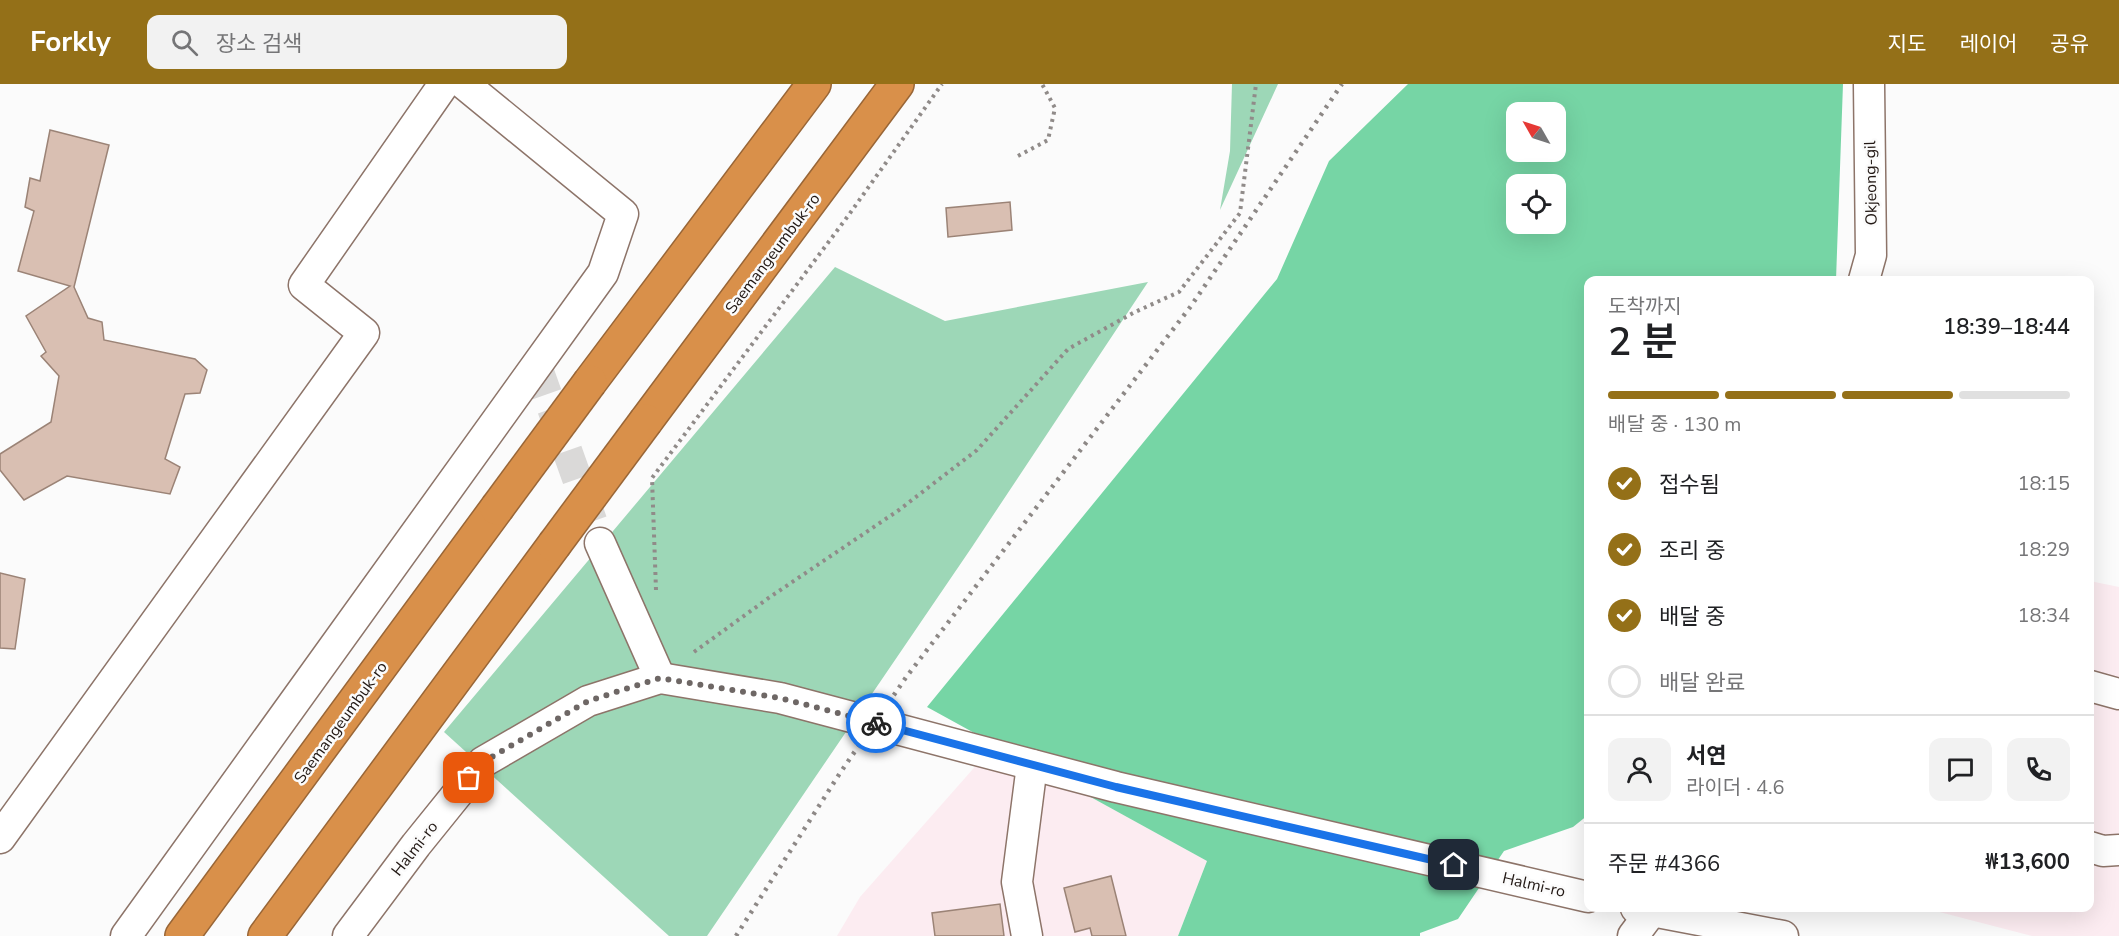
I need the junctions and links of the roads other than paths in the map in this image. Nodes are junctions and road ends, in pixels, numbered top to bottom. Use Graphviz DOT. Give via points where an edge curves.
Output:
graph roads {
  1 [pos="444,84"];
  2 [pos="464,84"];
  3 [pos="814,84"];
  4 [pos="897,84"];
  5 [pos="1869,84"];
  6 [pos="1865,276"];
  7 [pos="600,543"];
  8 [pos="660,678"];
  9 [pos="2094,687"];
  10 [pos="2119,694"];
  11 [pos="1032,765"];
  12 [pos="0,838"];
  13 [pos="2094,848"];
  14 [pos="2119,850"];
  15 [pos="1584,896"];
  16 [pos="1645,912"];
  17 [pos="1662,912"];
  18 [pos="126,936"];
  19 [pos="182,936"];
  20 [pos="265,936"];
  21 [pos="348,936"];
  22 [pos="1027,936"];
  23 [pos="1633,936"];
  24 [pos="1783,936"];
  1 -- 12 [label="street" via="304,285 364,333"];
  2 -- 18 [label="street" via="623,214 603,273"];
  3 -- 19 [label="highway, Saemangeumbuk-ro, bridge"];
  4 -- 20 [label="highway, Saemangeumbuk-ro, bridge"];
  5 -- 6 [label="street, Okjeong-gil" via="1870,255"];
  7 -- 8 [label="street"];
  8 -- 11 [label="street, Halmi-ro" via="780,698"];
  8 -- 21 [label="street, Halmi-ro" via="588,701 483,762"];
  9 -- 10 [label="street"];
  11 -- 15 [label="street, Halmi-ro"];
  11 -- 22 [label="street" via="1017,882"];
  13 -- 14 [label="street"];
  16 -- 23 [label="street"];
  17 -- 24 [label="street"];
}
